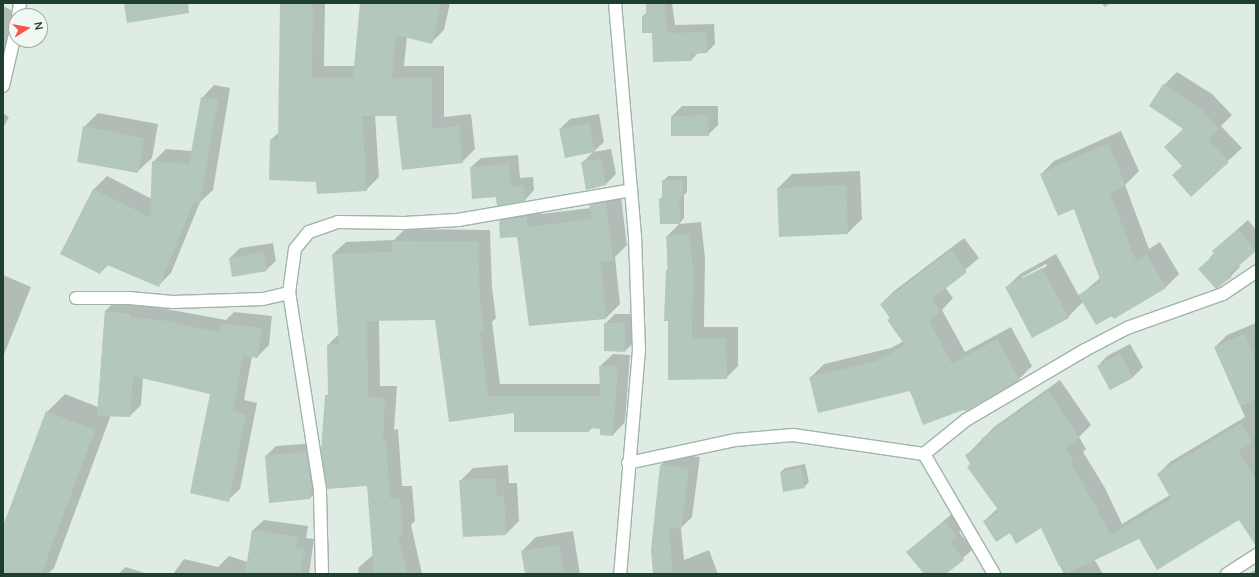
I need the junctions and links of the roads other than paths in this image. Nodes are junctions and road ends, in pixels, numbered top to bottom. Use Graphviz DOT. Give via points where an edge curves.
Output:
graph roads {
  1 [pos="615,3"];
  2 [pos="12,48"];
  3 [pos="3,86"];
  4 [pos="631,190"];
  5 [pos="1256,272"];
  6 [pos="289,293"];
  7 [pos="76,298"];
  8 [pos="924,454"];
  9 [pos="628,463"];
  10 [pos="1256,554"];
  11 [pos="322,574"];
  12 [pos="620,574"];
  13 [pos="994,574"];
  14 [pos="1227,574"];
  1 -- 4 [label="street"];
  2 -- 3 [label="street"];
  4 -- 6 [label="street" via="458,220 404,223 338,222 309,232 295,249"];
  4 -- 9 [label="street" via="639,350"];
  5 -- 8 [label="street" via="1223,294 1128,328 1085,350 966,420"];
  6 -- 7 [label="street" via="263,299 174,302 129,298"];
  6 -- 11 [label="street" via="320,490"];
  8 -- 9 [label="street" via="793,434 735,440"];
  8 -- 13 [label="street"];
  9 -- 12 [label="street"];
  10 -- 14 [label="street"];
}
